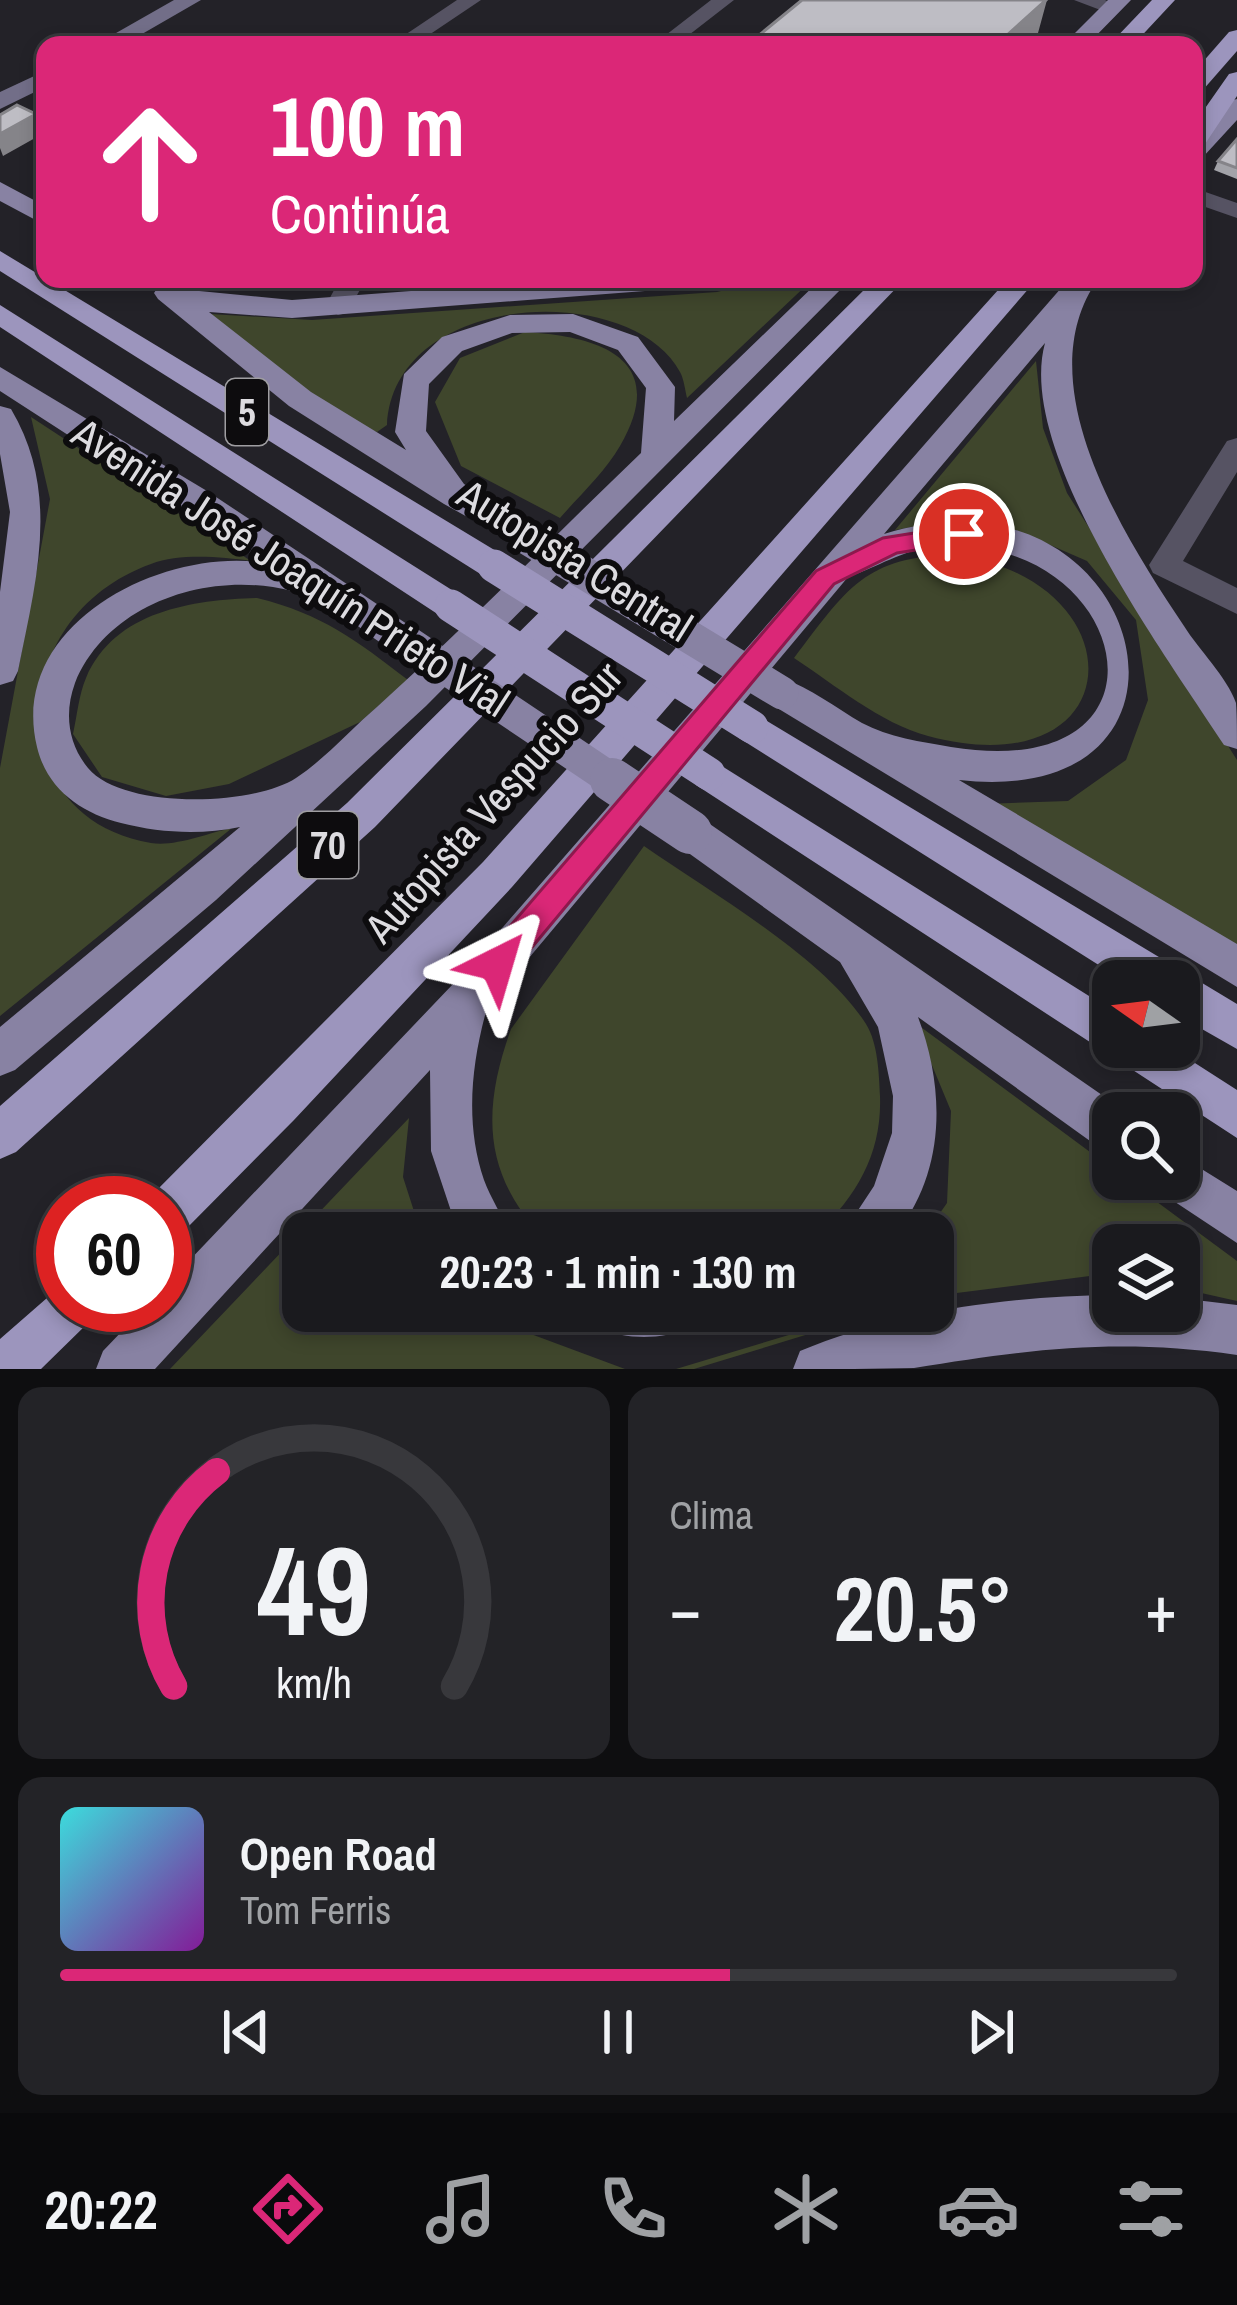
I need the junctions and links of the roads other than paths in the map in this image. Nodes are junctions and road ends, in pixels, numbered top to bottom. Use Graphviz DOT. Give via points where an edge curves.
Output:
graph roads {
  1 [pos="190,0"];
  2 [pos="471,0"];
  3 [pos="724,0"];
  4 [pos="1084,0"];
  5 [pos="1164,0"];
  6 [pos="1116,4"];
  7 [pos="123,36"];
  8 [pos="414,36"];
  9 [pos="675,36"];
  10 [pos="1083,36"];
  11 [pos="1129,36"];
  12 [pos="1237,37"];
  13 [pos="1203,76"];
  14 [pos="1237,79"];
  15 [pos="36,83"];
  16 [pos="0,102"];
  17 [pos="1237,106"];
  18 [pos="1203,129"];
  19 [pos="1203,142"];
  20 [pos="0,190"];
  21 [pos="1203,198"];
  22 [pos="1237,211"];
  23 [pos="36,212"];
  24 [pos="0,259"];
  25 [pos="36,281"];
  26 [pos="47,288"];
  27 [pos="161,288"];
  28 [pos="167,288"];
  29 [pos="348,288"];
  30 [pos="573,288"];
  31 [pos="828,288"];
  32 [pos="882,288"];
  33 [pos="1016,288"];
  34 [pos="1076,288"];
  35 [pos="1078,288"];
  36 [pos="338,307"];
  37 [pos="0,314"];
  38 [pos="0,377"];
  39 [pos="0,416"];
  40 [pos="1237,448"];
  41 [pos="656,457"];
  42 [pos="455,496"];
  43 [pos="825,578"];
  44 [pos="335,593"];
  45 [pos="1237,602"];
  46 [pos="0,671"];
  47 [pos="1237,734"];
  48 [pos="858,738"];
  49 [pos="315,787"];
  50 [pos="842,936"];
  51 [pos="1127,960"];
  52 [pos="1237,967"];
  53 [pos="469,998"];
  54 [pos="1200,1005"];
  55 [pos="1092,1022"];
  56 [pos="1237,1028"];
  57 [pos="0,1055"];
  58 [pos="1163,1068"];
  59 [pos="1092,1115"];
  60 [pos="1237,1116"];
  61 [pos="0,1136"];
  62 [pos="192,1189"];
  63 [pos="1200,1193"];
  64 [pos="475,1212"];
  65 [pos="886,1212"];
  66 [pos="1237,1219"];
  67 [pos="1237,1330"];
  68 [pos="44,1332"];
  69 [pos="5,1369"];
  70 [pos="121,1369"];
  71 [pos="818,1369"];
  1 -- 7 [label="street"];
  2 -- 8 [label="street"];
  3 -- 9 [label="street"];
  4 -- 6 [label="street"];
  5 -- 11 [label="highway"];
  6 -- 10 [label="main road"];
  12 -- 13 [label="highway"];
  14 -- 18 [label="highway"];
  15 -- 16 [label="street"];
  17 -- 19 [label="main road"];
  20 -- 23 [label="main road"];
  21 -- 22 [label="street"];
  24 -- 25 [label="highway, Autopista Central / 5, bridge"];
  26 -- 51 [label="highway, Autopista Central / 5, bridge"];
  27 -- 42 [label="main road" via="300,399"];
  28 -- 36 [label="main road" via="252,308"];
  29 -- 36 [label="street"];
  30 -- 36 [label="main road"];
  31 -- 41 [label="main road"];
  32 -- 61 [label="highway, Autopista Vespucio Sur / 70" via="361,815"];
  33 -- 62 [label="highway, Autopista Vespucio Sur" via="493,881"];
  34 -- 43 [label="main road"];
  35 -- 47 [label="main road" via="1058,358 1070,453 1096,510"];
  37 -- 55 [label="highway, 5, bridge"];
  38 -- 44 [label="main road, Avenida José Joaquín Prieto Vial"];
  39 -- 46 [label="main road" via="28,500"];
  40 -- 45 [label="street" via="1164,565"];
  41 -- 42 [label="main road" via="664,391 634,350 584,325 507,322 451,343 409,392 415,445"];
  41 -- 49 [label="main road"];
  42 -- 48 [label="main road, bridge"];
  43 -- 48 [label="main road" via="918,537 988,537 1075,575 1106,607 1125,645 1127,683 1113,718 1061,756 970,765"];
  43 -- 53 [label="main road"];
  44 -- 49 [label="main road" via="243,573 164,584 87,636 52,704 50,726 65,767 117,806 165,817 218,816"];
  44 -- 50 [label="main road, Avenida José Joaquín Prieto Vial, bridge"];
  48 -- 52 [label="main road"];
  49 -- 57 [label="main road"];
  50 -- 59 [label="main road, Avenida José Joaquín Prieto Vial"];
  50 -- 65 [label="main road" via="901,1028 916,1105 907,1177"];
  53 -- 64 [label="main road" via="452,1058 450,1132"];
  53 -- 70 [label="main road"];
  54 -- 56 [label="highway"];
  58 -- 60 [label="highway"];
  63 -- 66 [label="main road"];
  67 -- 71 [label="main road" via="1053,1320 973,1328"];
  68 -- 69 [label="highway"];
}
